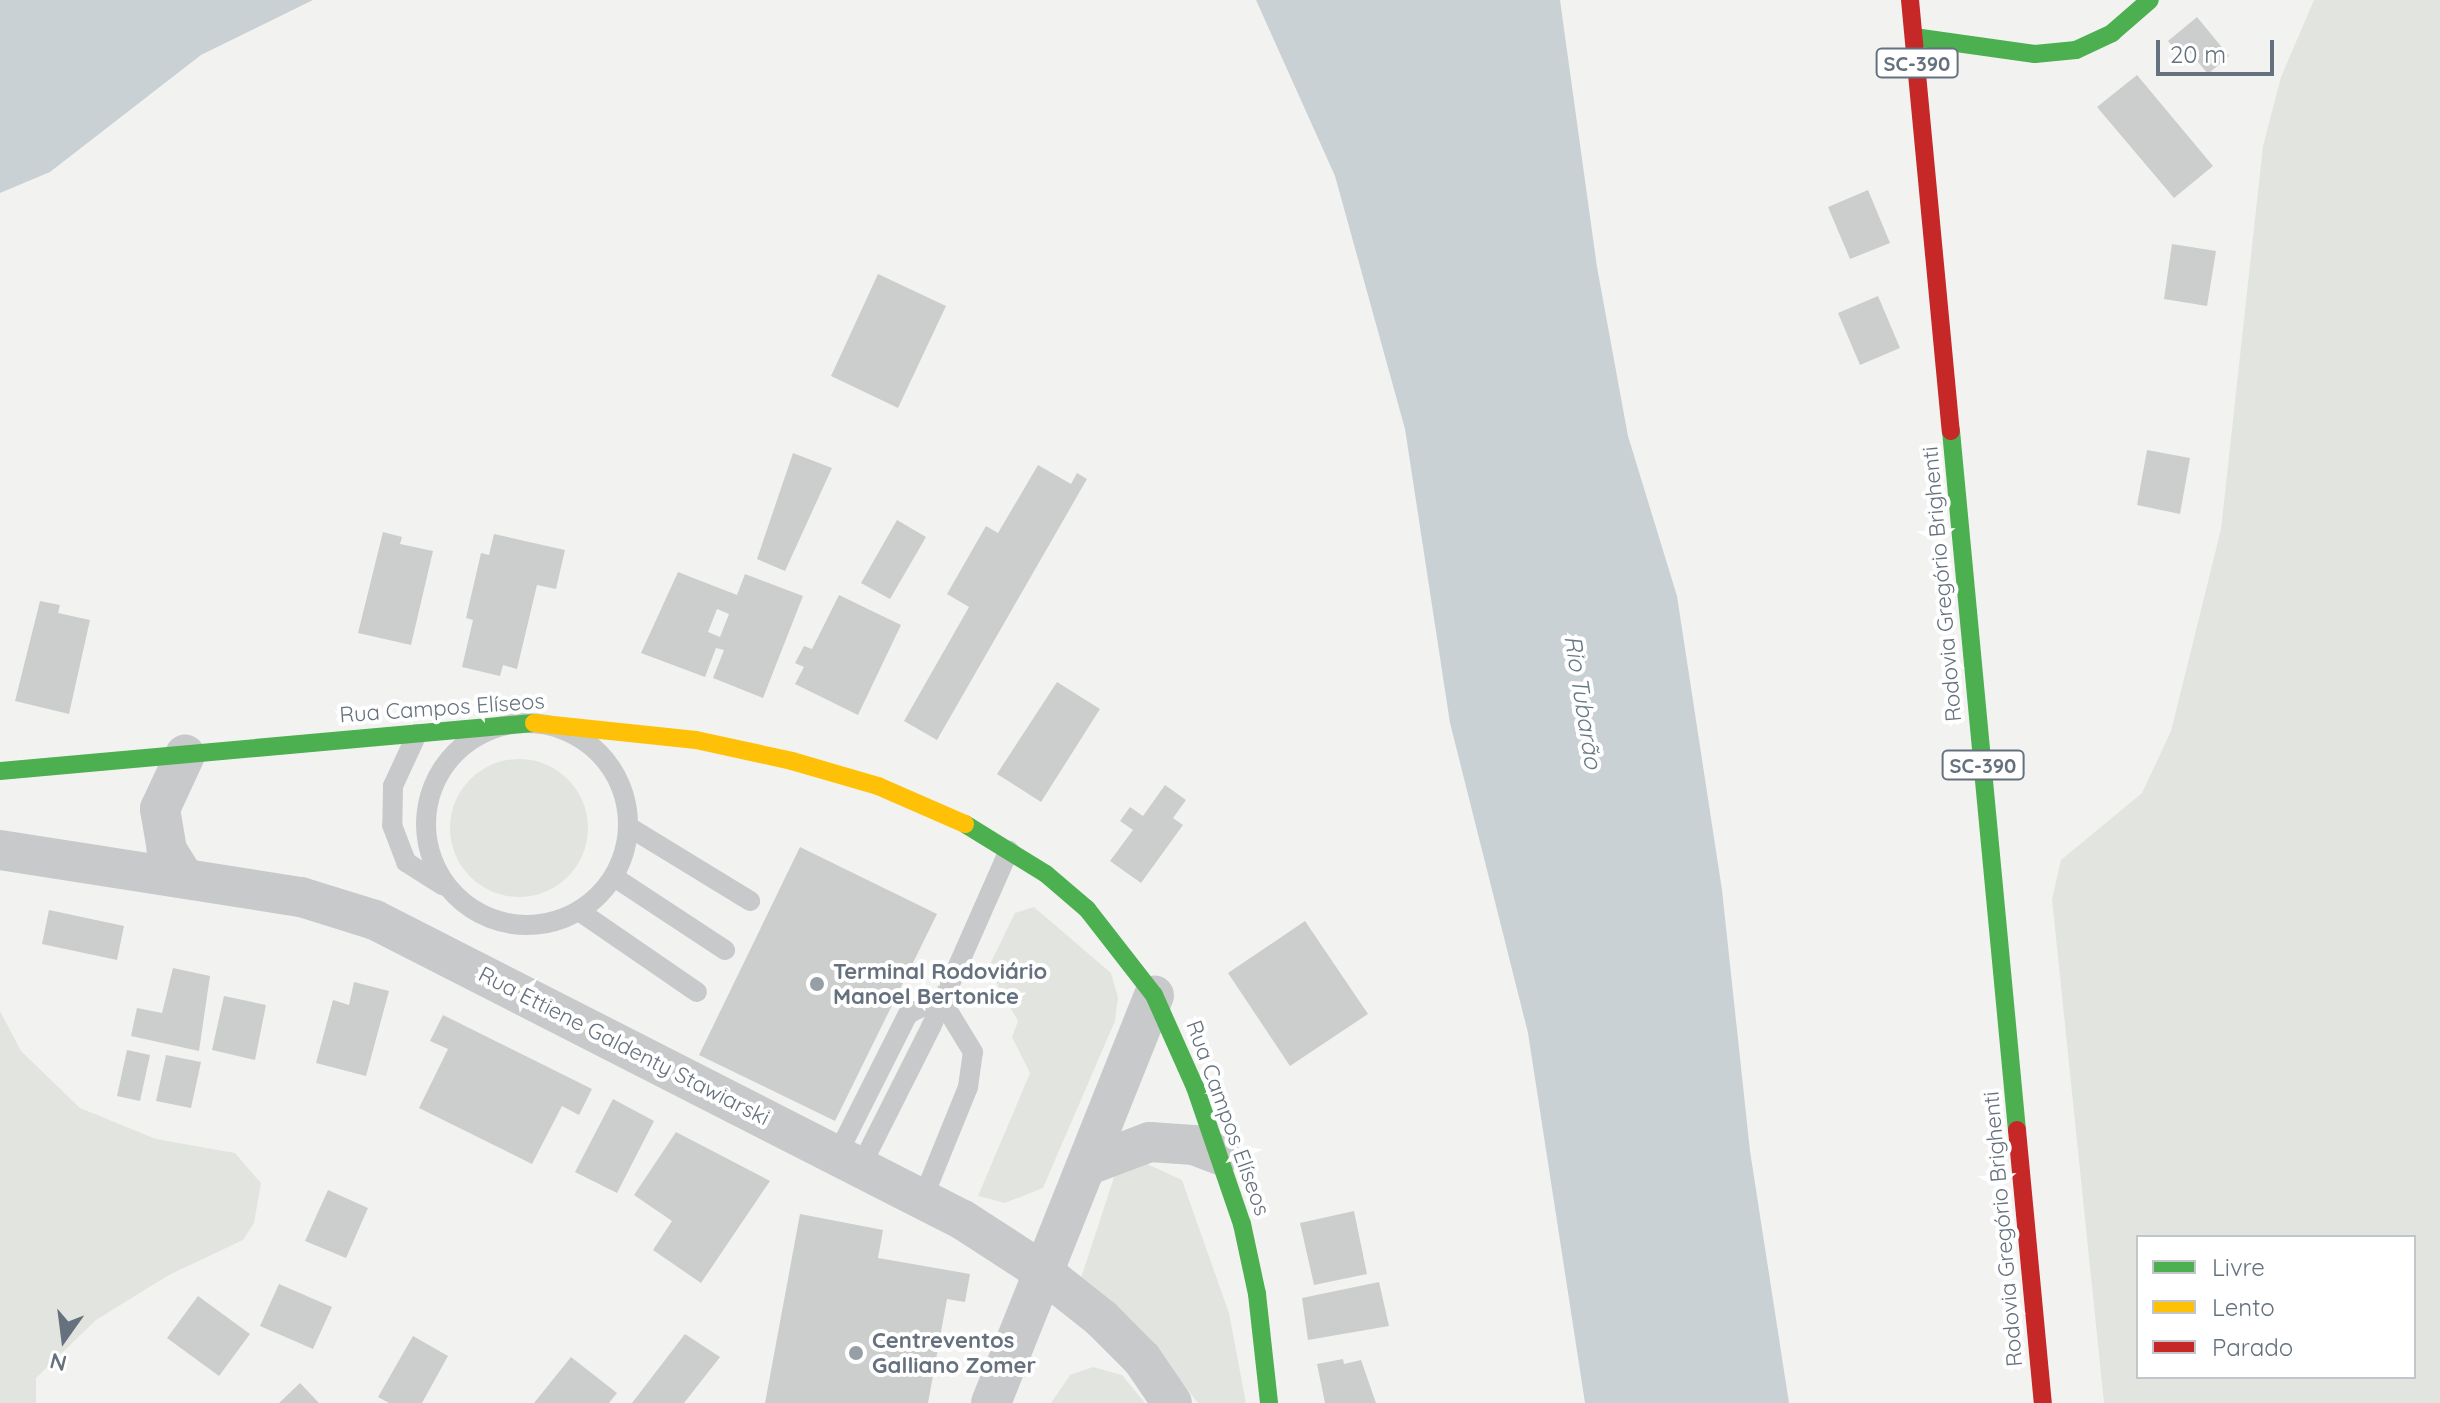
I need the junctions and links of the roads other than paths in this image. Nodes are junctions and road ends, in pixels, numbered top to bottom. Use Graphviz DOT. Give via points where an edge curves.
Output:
graph roads {
  1 [pos="1910,0"];
  2 [pos="2150,0"];
  3 [pos="1914,37"];
  4 [pos="534,723"];
  5 [pos="420,730"];
  6 [pos="185,755"];
  7 [pos="0,771"];
  8 [pos="629,827"];
  9 [pos="0,850"];
  10 [pos="1009,850"];
  11 [pos="183,876"];
  12 [pos="614,877"];
  13 [pos="448,888"];
  14 [pos="750,901"];
  15 [pos="579,911"];
  16 [pos="725,950"];
  17 [pos="697,992"];
  18 [pos="1154,995"];
  19 [pos="940,998"];
  20 [pos="1220,1155"];
  21 [pos="849,1160"];
  22 [pos="1086,1166"];
  23 [pos="923,1198"];
  24 [pos="1043,1272"];
  25 [pos="991,1403"];
  26 [pos="1172,1403"];
  27 [pos="1269,1403"];
  28 [pos="2043,1403"];
  1 -- 3 [label="street, Rodovia Gregório Brighenti / SC-390"];
  2 -- 3 [label="street" via="2112,33 2076,50 2035,54"];
  3 -- 28 [label="street, Rodovia Gregório Brighenti / SC-390"];
  4 -- 5 [label="street, Rua Campos Elíseos"];
  4 -- 8 [label="lane" via="583,740 603,756 626,802"];
  4 -- 10 [label="street, Rua Campos Elíseos" via="696,740 792,761 878,786 952,816"];
  4 -- 13 [label="lane" via="505,725 477,735 436,777 425,834 432,862"];
  5 -- 6 [label="street, Rua Campos Elíseos"];
  5 -- 13 [label="lane" via="393,786 392,825 406,862"];
  6 -- 7 [label="street, Rua Campos Elíseos"];
  6 -- 11 [label="street" via="160,809 167,850"];
  8 -- 12 [label="lane"];
  8 -- 14 [label="lane"];
  9 -- 11 [label="street, Rua Ettiene Galdenty Stawiarski"];
  10 -- 18 [label="street, Rua Campos Elíseos" via="1087,909"];
  10 -- 19 [label="lane"];
  11 -- 21 [label="street, Rua Ettiene Galdenty Stawiarski" via="301,897 375,920"];
  12 -- 15 [label="lane"];
  12 -- 16 [label="lane"];
  13 -- 15 [label="lane" via="465,905 509,924 557,921"];
  15 -- 17 [label="lane"];
  18 -- 20 [label="street, Rua Campos Elíseos"];
  18 -- 22 [label="street"];
  19 -- 21 [label="lane" via="908,1014"];
  19 -- 23 [label="lane" via="973,1052 968,1087"];
  20 -- 22 [label="street" via="1183,1143 1150,1142"];
  20 -- 27 [label="street, Rua Campos Elíseos" via="1257,1294"];
  21 -- 23 [label="street, Rua Ettiene Galdenty Stawiarski"];
  22 -- 24 [label="street"];
  23 -- 24 [label="street, Rua Ettiene Galdenty Stawiarski"];
  24 -- 25 [label="street"];
  24 -- 26 [label="street, Rua Ettiene Galdenty Stawiarski" via="1142,1359"];
}
